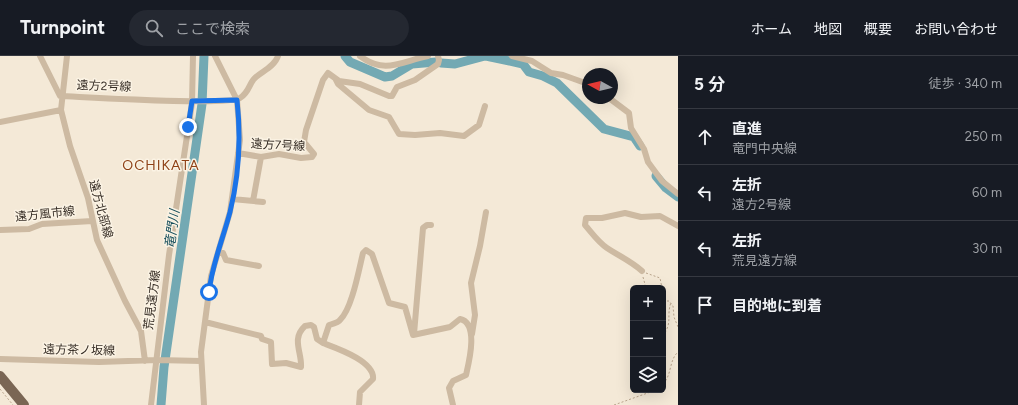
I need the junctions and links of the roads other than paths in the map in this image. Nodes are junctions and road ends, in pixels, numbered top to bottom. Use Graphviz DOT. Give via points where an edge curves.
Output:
graph roads {
  1 [pos="40,56"];
  2 [pos="67,56"];
  3 [pos="193,56"];
  4 [pos="215,56"];
  5 [pos="278,56"];
  6 [pos="360,56"];
  7 [pos="428,56"];
  8 [pos="438,56"];
  9 [pos="512,56"];
  10 [pos="336,80"];
  11 [pos="582,82"];
  12 [pos="62,96"];
  13 [pos="237,100"];
  14 [pos="192,101"];
  15 [pos="617,104"];
  16 [pos="485,106"];
  17 [pos="61,110"];
  18 [pos="0,122"];
  19 [pos="238,153"];
  20 [pos="261,157"];
  21 [pos="678,194"];
  22 [pos="232,199"];
  23 [pos="253,201"];
  24 [pos="263,202"];
  25 [pos="486,212"];
  26 [pos="92,221"];
  27 [pos="431,225"];
  28 [pos="678,226"];
  29 [pos="0,230"];
  30 [pos="218,252"];
  31 [pos="259,266"];
  32 [pos="642,271"];
  33 [pos="205,322"];
  34 [pos="414,335"];
  35 [pos="472,335"];
  36 [pos="323,343"];
  37 [pos="0,359"];
  38 [pos="156,360"];
  39 [pos="145,361"];
  40 [pos="201,361"];
  41 [pos="0,376"];
  42 [pos="24,405"];
  43 [pos="151,405"];
  44 [pos="204,405"];
  45 [pos="359,405"];
  46 [pos="453,405"];
  1 -- 12 [label="street, 遠方2号線" via="59,95"];
  2 -- 12 [label="street, 遠方北部線"];
  3 -- 14 [label="street, 荒見遠方線"];
  4 -- 13 [label="street"];
  5 -- 13 [label="street" via="254,79 249,91"];
  6 -- 7 [label="street" via="367,62 387,67"];
  8 -- 10 [label="street" via="438,64 415,80 398,87 392,96 360,84"];
  9 -- 11 [label="street" via="532,61 551,74"];
  10 -- 16 [label="street" via="369,110 389,117 399,134 440,133 464,136 479,125"];
  10 -- 20 [label="street, 遠方7号線" via="330,74 326,76 306,130 304,142 314,156 301,158 278,154"];
  12 -- 14 [label="street, 遠方2号線"];
  12 -- 17 [label="street, 遠方北部線"];
  13 -- 14 [label="street, 遠方2号線"];
  13 -- 19 [label="street" via="240,123"];
  14 -- 38 [label="street, 荒見遠方線"];
  15 -- 21 [label="street" via="629,113 631,128 644,149 648,162 662,181"];
  17 -- 18 [label="street"];
  17 -- 26 [label="street, 遠方北部線" via="88,198"];
  19 -- 20 [label="street, 遠方7号線"];
  19 -- 22 [label="street"];
  20 -- 23 [label="street"];
  22 -- 23 [label="street"];
  22 -- 30 [label="street"];
  23 -- 24 [label="street"];
  25 -- 35 [label="street" via="471,283 475,315"];
  26 -- 29 [label="street, 遠方風市線"];
  26 -- 39 [label="street, 遠方北部線" via="97,240 141,331"];
  27 -- 34 [label="street" via="423,228"];
  28 -- 32 [label="street" via="660,216 641,217 625,213 602,218 586,218 585,225 598,241"];
  30 -- 31 [label="street" via="223,253 226,260"];
  30 -- 33 [label="street" via="211,276"];
  33 -- 36 [label="street" via="261,336 262,339 270,341 272,364 277,365 286,363 301,367 297,340 302,328 308,324 314,327 317,339"];
  33 -- 40 [label="street"];
  34 -- 35 [label="street" via="450,327 460,319 466,323"];
  34 -- 36 [label="street" via="405,307 389,303 372,254 366,250 346,309 340,320 329,325"];
  35 -- 46 [label="street" via="466,375 453,381 449,388"];
  36 -- 45 [label="street" via="362,361 373,373 373,379 360,392"];
  37 -- 39 [label="street, 遠方茶ノ坂線"];
  38 -- 39 [label="street, 遠方茶ノ坂線"];
  38 -- 40 [label="street, 遠方茶ノ坂線"];
  38 -- 43 [label="street, 荒見遠方線"];
  40 -- 44 [label="street"];
  41 -- 42 [label="main road"];
}
